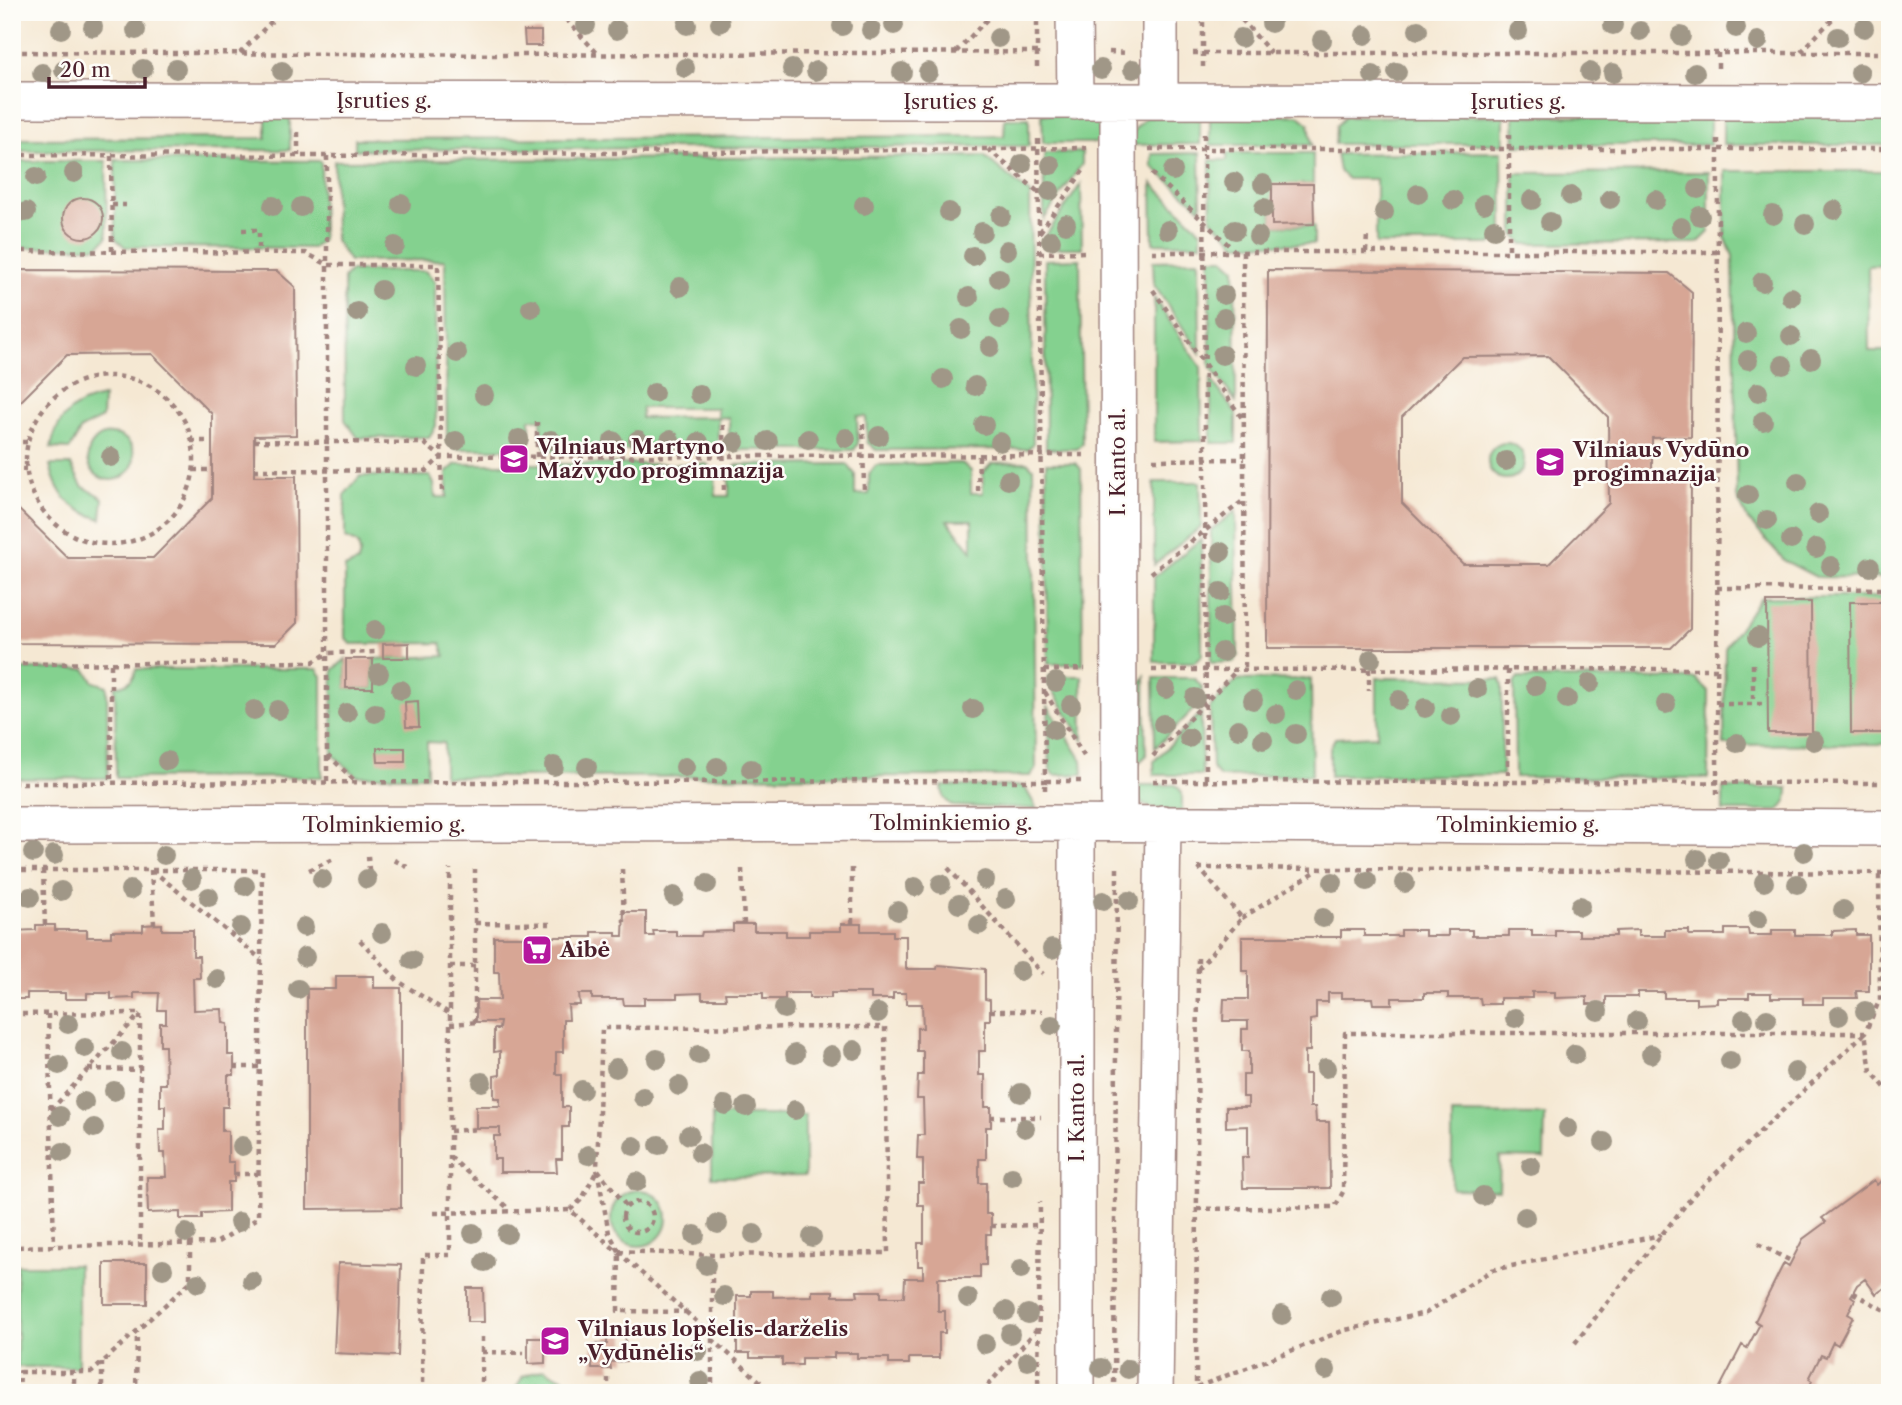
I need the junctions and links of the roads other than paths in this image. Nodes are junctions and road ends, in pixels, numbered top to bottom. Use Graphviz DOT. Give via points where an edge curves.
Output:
graph roads {
  1 [pos="1074,12"];
  2 [pos="1160,12"];
  3 [pos="12,100"];
  4 [pos="1118,101"];
  5 [pos="1160,101"];
  6 [pos="1075,102"];
  7 [pos="1890,102"];
  8 [pos="1077,823"];
  9 [pos="1119,823"];
  10 [pos="1163,823"];
  11 [pos="12,825"];
  12 [pos="1890,828"];
  13 [pos="1077,1393"];
  14 [pos="1155,1393"];
  1 -- 6 [label="street"];
  2 -- 5 [label="street"];
  3 -- 6 [label="street, Įsruties g."];
  4 -- 5 [label="street, Įsruties g."];
  4 -- 6 [label="street, Įsruties g."];
  4 -- 9 [label="street, I. Kanto al." via="1124,781"];
  5 -- 7 [label="street, Įsruties g."];
  8 -- 9 [label="street, Tolminkiemio g."];
  8 -- 11 [label="street, Tolminkiemio g."];
  8 -- 13 [label="street, I. Kanto al."];
  9 -- 10 [label="street, Tolminkiemio g."];
  10 -- 12 [label="street, Tolminkiemio g."];
  10 -- 14 [label="street"];
}
